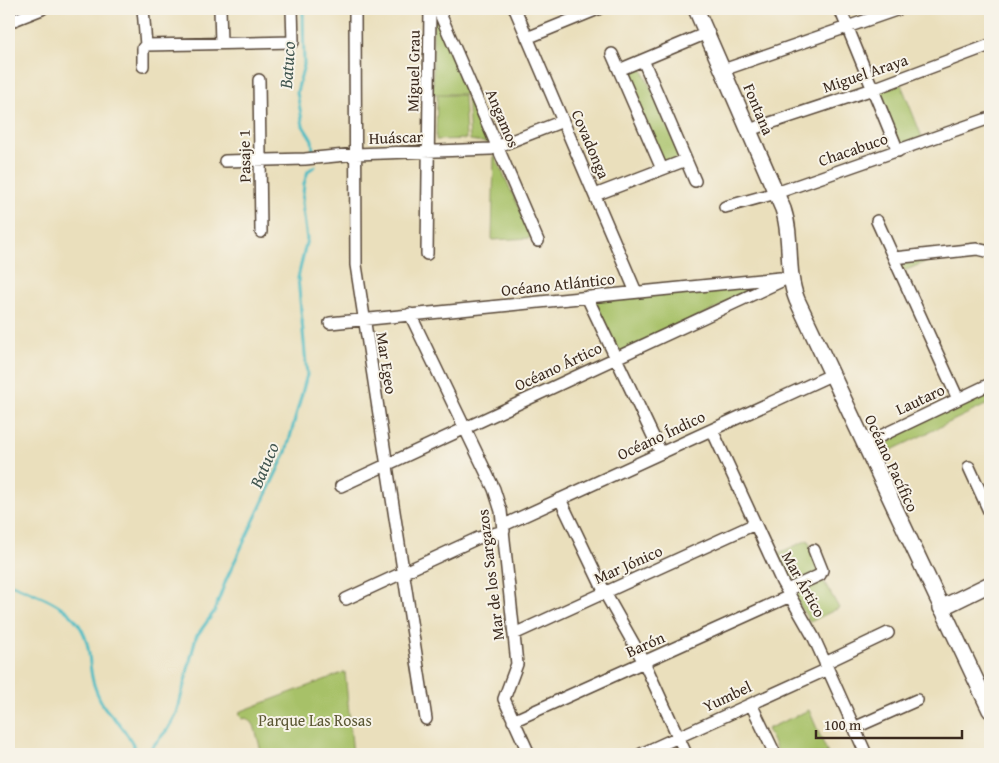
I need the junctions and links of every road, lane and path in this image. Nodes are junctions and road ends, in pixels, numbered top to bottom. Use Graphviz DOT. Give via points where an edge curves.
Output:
graph roads {
  1 [pos="42,9"];
  2 [pos="143,9"];
  3 [pos="220,9"];
  4 [pos="292,9"];
  5 [pos="355,9"];
  6 [pos="430,9"];
  7 [pos="438,9"];
  8 [pos="515,9"];
  9 [pos="598,9"];
  10 [pos="698,9"];
  11 [pos="840,9"];
  12 [pos="899,9"];
  13 [pos="9,22"];
  14 [pos="847,27"];
  15 [pos="707,33"];
  16 [pos="528,38"];
  17 [pos="221,43"];
  18 [pos="146,44"];
  19 [pos="990,45"];
  20 [pos="612,54"];
  21 [pos="642,60"];
  22 [pos="143,66"];
  23 [pos="619,70"];
  24 [pos="723,70"];
  25 [pos="259,80"];
  26 [pos="872,89"];
  27 [pos="990,118"];
  28 [pos="563,121"];
  29 [pos="749,130"];
  30 [pos="498,147"];
  31 [pos="898,151"];
  32 [pos="428,152"];
  33 [pos="356,154"];
  34 [pos="224,160"];
  35 [pos="261,160"];
  36 [pos="686,160"];
  37 [pos="662,169"];
  38 [pos="695,181"];
  39 [pos="776,193"];
  40 [pos="595,195"];
  41 [pos="725,207"];
  42 [pos="877,221"];
  43 [pos="787,224"];
  44 [pos="262,232"];
  45 [pos="538,241"];
  46 [pos="990,252"];
  47 [pos="427,254"];
  48 [pos="894,258"];
  49 [pos="790,277"];
  50 [pos="636,292"];
  51 [pos="588,297"];
  52 [pos="410,314"];
  53 [pos="364,318"];
  54 [pos="330,323"];
  55 [pos="616,358"];
  56 [pos="831,375"];
  57 [pos="990,384"];
  58 [pos="958,399"];
  59 [pos="464,428"];
  60 [pos="712,430"];
  61 [pos="864,444"];
  62 [pos="661,453"];
  63 [pos="386,465"];
  64 [pos="969,467"];
  65 [pos="341,486"];
  66 [pos="560,499"];
  67 [pos="990,513"];
  68 [pos="755,524"];
  69 [pos="504,528"];
  70 [pos="814,550"];
  71 [pos="403,572"];
  72 [pos="990,584"];
  73 [pos="605,593"];
  74 [pos="789,593"];
  75 [pos="346,599"];
  76 [pos="941,608"];
  77 [pos="888,633"];
  78 [pos="514,634"];
  79 [pos="644,662"];
  80 [pos="827,666"];
  81 [pos="917,700"];
  82 [pos="751,704"];
  83 [pos="990,710"];
  84 [pos="426,719"];
  85 [pos="513,722"];
  86 [pos="854,728"];
  87 [pos="678,737"];
  88 [pos="529,754"];
  89 [pos="641,754"];
  90 [pos="686,754"];
  91 [pos="775,754"];
  92 [pos="866,754"];
  1 -- 13 [label="street"];
  2 -- 18 [label="street"];
  3 -- 17 [label="street"];
  4 -- 17 [label="street" via="293,42"];
  5 -- 33 [label="street, Mar Egeo"];
  6 -- 32 [label="street, Miguel Grau"];
  7 -- 30 [label="street, Angamos"];
  8 -- 16 [label="street, Covadonga"];
  9 -- 16 [label="street"];
  10 -- 15 [label="street, Fontana"];
  11 -- 14 [label="street"];
  12 -- 14 [label="street"];
  14 -- 24 [label="street"];
  14 -- 26 [label="street"];
  15 -- 21 [label="street"];
  15 -- 24 [label="street, Fontana"];
  16 -- 28 [label="street, Covadonga"];
  17 -- 18 [label="street"];
  18 -- 22 [label="street"];
  19 -- 26 [label="street, Miguel Araya"];
  20 -- 23 [label="street"];
  21 -- 23 [label="street"];
  21 -- 36 [label="street"];
  23 -- 37 [label="street"];
  24 -- 29 [label="street, Fontana"];
  25 -- 35 [label="street, Pasaje 1"];
  26 -- 29 [label="street, Miguel Araya"];
  26 -- 31 [label="street"];
  27 -- 31 [label="street, Chacabuco"];
  28 -- 30 [label="street, Huáscar"];
  28 -- 40 [label="street, Covadonga"];
  29 -- 39 [label="street, Fontana"];
  30 -- 32 [label="street, Huáscar"];
  30 -- 45 [label="street, Angamos"];
  31 -- 39 [label="street, Chacabuco"];
  32 -- 33 [label="street, Huáscar"];
  32 -- 47 [label="street, Miguel Grau"];
  33 -- 35 [label="street, Huáscar"];
  33 -- 53 [label="street, Mar Egeo" via="356,265"];
  34 -- 35 [label="street, Huáscar"];
  35 -- 44 [label="street, Pasaje 1"];
  36 -- 37 [label="street"];
  36 -- 38 [label="street"];
  37 -- 40 [label="street"];
  39 -- 41 [label="street, Chacabuco"];
  39 -- 43 [label="street, Fontana"];
  40 -- 50 [label="street, Covadonga"];
  42 -- 48 [label="street"];
  43 -- 49 [label="street, Océano Pacífico"];
  46 -- 48 [label="street" via="977,249"];
  48 -- 58 [label="street"];
  49 -- 50 [label="street, Océano Atlántico"];
  49 -- 55 [label="street, Océano Ártico"];
  49 -- 56 [label="street, Océano Pacífico" via="796,300"];
  50 -- 51 [label="street, Océano Atlántico"];
  51 -- 52 [label="street, Océano Atlántico"];
  51 -- 55 [label="street"];
  52 -- 53 [label="street, Océano Atlántico"];
  52 -- 59 [label="street, Mar de los Sargazos"];
  53 -- 54 [label="street, Océano Atlántico"];
  53 -- 63 [label="street, Mar Egeo"];
  55 -- 59 [label="street, Océano Ártico"];
  55 -- 62 [label="street"];
  56 -- 60 [label="street, Océano Índico"];
  56 -- 61 [label="street, Océano Pacífico"];
  57 -- 58 [label="street, Lautaro"];
  58 -- 61 [label="street, Lautaro"];
  59 -- 63 [label="street, Océano Ártico"];
  59 -- 69 [label="street, Mar de los Sargazos" via="494,489"];
  60 -- 62 [label="street, Océano Índico"];
  60 -- 68 [label="street, Mar Ártico"];
  61 -- 76 [label="street, Océano Pacífico"];
  62 -- 66 [label="street, Océano Índico"];
  63 -- 65 [label="street, Océano Ártico"];
  63 -- 71 [label="street, Mar Egeo"];
  64 -- 67 [label="street"];
  66 -- 69 [label="street, Océano Índico"];
  66 -- 73 [label="street"];
  68 -- 73 [label="street, Mar Jónico"];
  68 -- 74 [label="street, Mar Ártico"];
  69 -- 71 [label="street, Océano Índico"];
  69 -- 78 [label="street, Mar de los Sargazos"];
  70 -- 74 [label="street, Barón" via="822,570 820,575"];
  71 -- 75 [label="street, Océano Índico"];
  71 -- 84 [label="street, Mar Egeo"];
  72 -- 76 [label="street"];
  73 -- 78 [label="street, Mar Jónico"];
  73 -- 79 [label="street"];
  74 -- 79 [label="street, Barón"];
  74 -- 80 [label="street, Mar Ártico"];
  76 -- 83 [label="street, Océano Pacífico"];
  77 -- 80 [label="street, Yumbel"];
  78 -- 85 [label="street, Mar de los Sargazos" via="517,664 504,699"];
  79 -- 85 [label="street, Barón"];
  79 -- 87 [label="street"];
  80 -- 82 [label="street, Yumbel"];
  80 -- 86 [label="street, Mar Ártico"];
  81 -- 86 [label="street"];
  82 -- 87 [label="street, Yumbel"];
  82 -- 91 [label="street"];
  85 -- 88 [label="street, Mar de los Sargazos"];
  86 -- 92 [label="street, Mar Ártico"];
  87 -- 89 [label="street, Yumbel"];
  87 -- 90 [label="street"];
}
